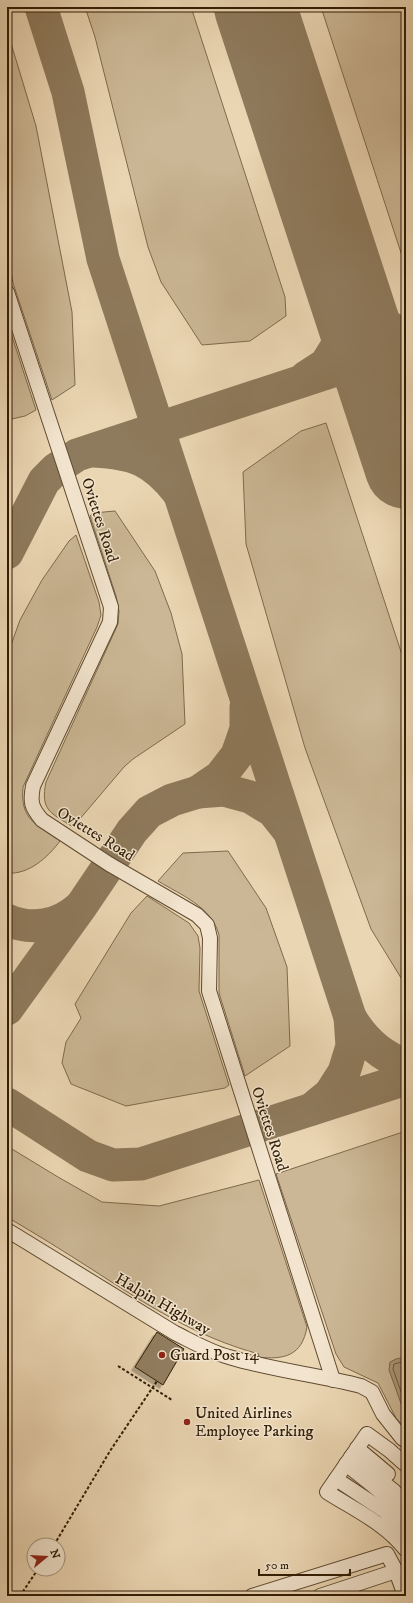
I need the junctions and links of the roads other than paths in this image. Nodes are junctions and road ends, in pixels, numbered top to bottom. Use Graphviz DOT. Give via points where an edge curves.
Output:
graph roads {
  1 [pos="7,292"];
  2 [pos="7,1230"];
  3 [pos="333,1380"];
  4 [pos="406,1441"];
  5 [pos="356,1449"];
  6 [pos="406,1465"];
  7 [pos="406,1477"];
  8 [pos="331,1486"];
  9 [pos="406,1492"];
  10 [pos="402,1518"];
  11 [pos="406,1550"];
  12 [pos="396,1571"];
  13 [pos="252,1596"];
  14 [pos="320,1596"];
  15 [pos="405,1596"];
  1 -- 3 [label="lane, Oviettes Road" via="111,607 110,622 33,786 33,809 42,820 109,864 197,915 207,925 210,938 209,991"];
  2 -- 3 [label="lane, Halpin Highway" via="175,1333 203,1347 227,1357"];
  3 -- 4 [label="lane, Halpin Highway" via="362,1386 372,1392 383,1414"];
  5 -- 6 [label="lane" via="389,1450"];
  5 -- 7 [label="lane"];
  5 -- 8 [label="lane"];
  5 -- 9 [label="lane" via="400,1484"];
  5 -- 10 [label="lane" via="394,1491"];
  8 -- 10 [label="lane"];
  8 -- 11 [label="lane" via="384,1518"];
  10 -- 11 [label="lane"];
  12 -- 13 [label="lane" via="387,1554"];
  12 -- 14 [label="lane"];
  12 -- 15 [label="lane"];
}
